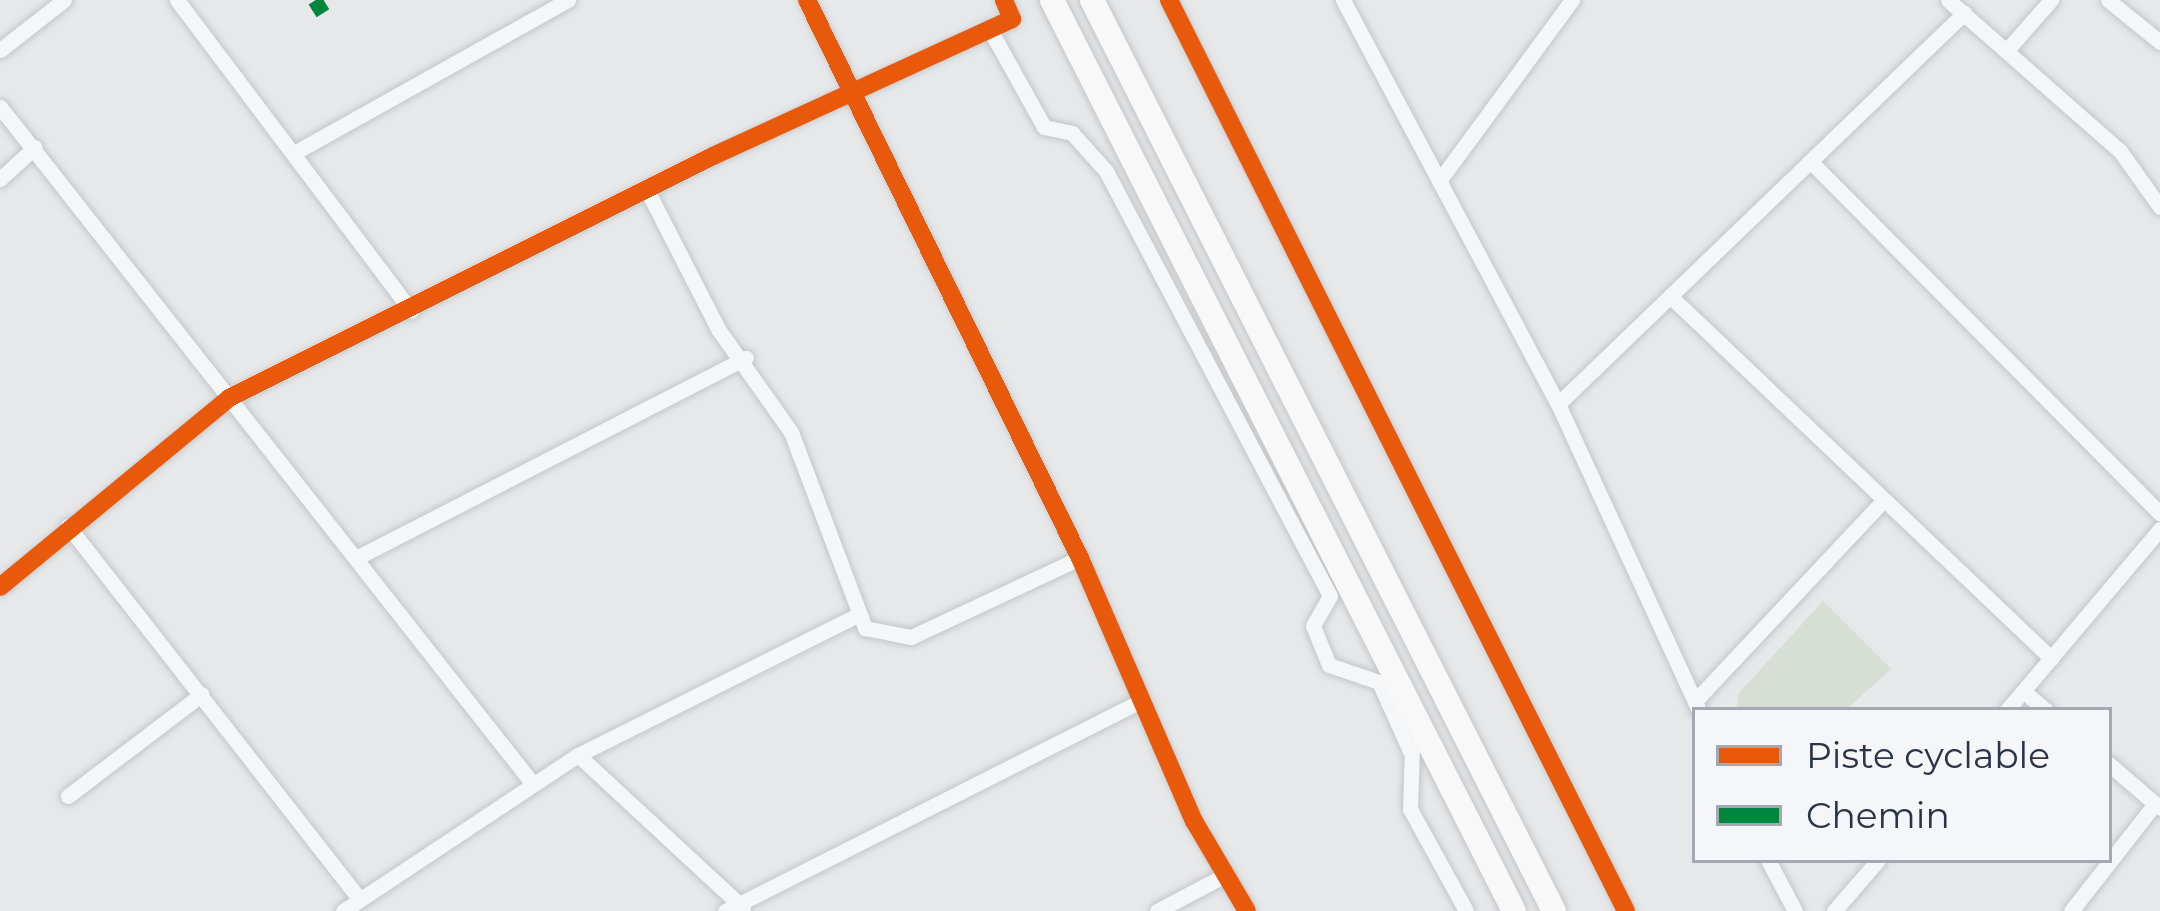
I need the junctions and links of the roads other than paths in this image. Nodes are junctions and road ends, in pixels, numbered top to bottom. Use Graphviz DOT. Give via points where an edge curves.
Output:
graph roads {
  1 [pos="64,0"];
  2 [pos="177,0"];
  3 [pos="568,0"];
  4 [pos="807,0"];
  5 [pos="1004,0"];
  6 [pos="1052,0"];
  7 [pos="1092,0"];
  8 [pos="1169,0"];
  9 [pos="1343,0"];
  10 [pos="1572,0"];
  11 [pos="1948,0"];
  12 [pos="2051,0"];
  13 [pos="2108,0"];
  14 [pos="545,5"];
  15 [pos="1964,14"];
  16 [pos="989,28"];
  17 [pos="2160,42"];
  18 [pos="0,50"];
  19 [pos="2007,50"];
  20 [pos="854,93"];
  21 [pos="0,107"];
  22 [pos="34,148"];
  23 [pos="294,153"];
  24 [pos="1812,163"];
  25 [pos="0,179"];
  26 [pos="1439,181"];
  27 [pos="648,192"];
  28 [pos="2160,207"];
  29 [pos="1670,296"];
  30 [pos="411,311"];
  31 [pos="746,358"];
  32 [pos="229,398"];
  33 [pos="1558,404"];
  34 [pos="1882,501"];
  35 [pos="2160,514"];
  36 [pos="68,526"];
  37 [pos="2160,529"];
  38 [pos="358,557"];
  39 [pos="1080,558"];
  40 [pos="0,587"];
  41 [pos="856,616"];
  42 [pos="2051,658"];
  43 [pos="2023,691"];
  44 [pos="202,694"];
  45 [pos="1139,702"];
  46 [pos="1697,705"];
  47 [pos="2010,707"];
  48 [pos="2042,707"];
  49 [pos="1421,727"];
  50 [pos="1410,751"];
  51 [pos="578,755"];
  52 [pos="2112,767"];
  53 [pos="533,784"];
  54 [pos="68,796"];
  55 [pos="2158,806"];
  56 [pos="2112,862"];
  57 [pos="1770,863"];
  58 [pos="1875,863"];
  59 [pos="2111,863"];
  60 [pos="1227,874"];
  61 [pos="359,898"];
  62 [pos="736,909"];
  63 [pos="343,911"];
  64 [pos="1157,911"];
  65 [pos="1246,911"];
  66 [pos="1466,911"];
  67 [pos="1514,911"];
  68 [pos="1554,911"];
  69 [pos="1626,911"];
  70 [pos="1795,911"];
  71 [pos="1834,911"];
  72 [pos="2071,911"];
  1 -- 18 [label="street"];
  2 -- 23 [label="street"];
  3 -- 14 [label="street"];
  4 -- 20 [label="street"];
  5 -- 16 [label="street" via="1012,19"];
  6 -- 49 [label="main road"];
  7 -- 68 [label="main road"];
  8 -- 69 [label="street"];
  9 -- 26 [label="street"];
  10 -- 26 [label="street"];
  11 -- 15 [label="street"];
  12 -- 19 [label="street"];
  13 -- 17 [label="street"];
  14 -- 23 [label="street"];
  15 -- 19 [label="street"];
  15 -- 24 [label="street"];
  16 -- 20 [label="street"];
  16 -- 50 [label="street" via="1044,127 1072,134 1106,171 1330,596 1313,626 1329,665 1379,682"];
  19 -- 28 [label="street" via="2120,151"];
  20 -- 27 [label="street"];
  20 -- 39 [label="street" via="907,217"];
  21 -- 22 [label="street"];
  22 -- 25 [label="street"];
  22 -- 32 [label="street"];
  23 -- 30 [label="street"];
  24 -- 29 [label="street"];
  24 -- 35 [label="street"];
  26 -- 33 [label="street"];
  27 -- 30 [label="street"];
  27 -- 31 [label="street" via="718,329"];
  29 -- 33 [label="street"];
  29 -- 34 [label="street"];
  30 -- 32 [label="street"];
  31 -- 38 [label="street"];
  31 -- 41 [label="street" via="791,432"];
  32 -- 36 [label="street"];
  32 -- 38 [label="street"];
  33 -- 46 [label="street"];
  34 -- 42 [label="street"];
  34 -- 46 [label="street"];
  36 -- 40 [label="street"];
  36 -- 44 [label="street"];
  37 -- 42 [label="street"];
  38 -- 53 [label="street"];
  39 -- 41 [label="street" via="911,637 881,636"];
  39 -- 45 [label="street"];
  41 -- 51 [label="street"];
  42 -- 43 [label="street"];
  43 -- 47 [label="street"];
  43 -- 48 [label="street"];
  44 -- 54 [label="street"];
  44 -- 61 [label="street"];
  45 -- 60 [label="street"];
  45 -- 62 [label="street"];
  49 -- 50 [label="street"];
  49 -- 67 [label="main road"];
  50 -- 66 [label="street" via="1410,808"];
  51 -- 53 [label="street"];
  51 -- 62 [label="street"];
  52 -- 55 [label="street"];
  53 -- 61 [label="street"];
  55 -- 56 [label="street"];
  57 -- 70 [label="street"];
  58 -- 71 [label="street"];
  59 -- 72 [label="street"];
  60 -- 64 [label="street"];
  60 -- 65 [label="street"];
  61 -- 63 [label="street"];
}
